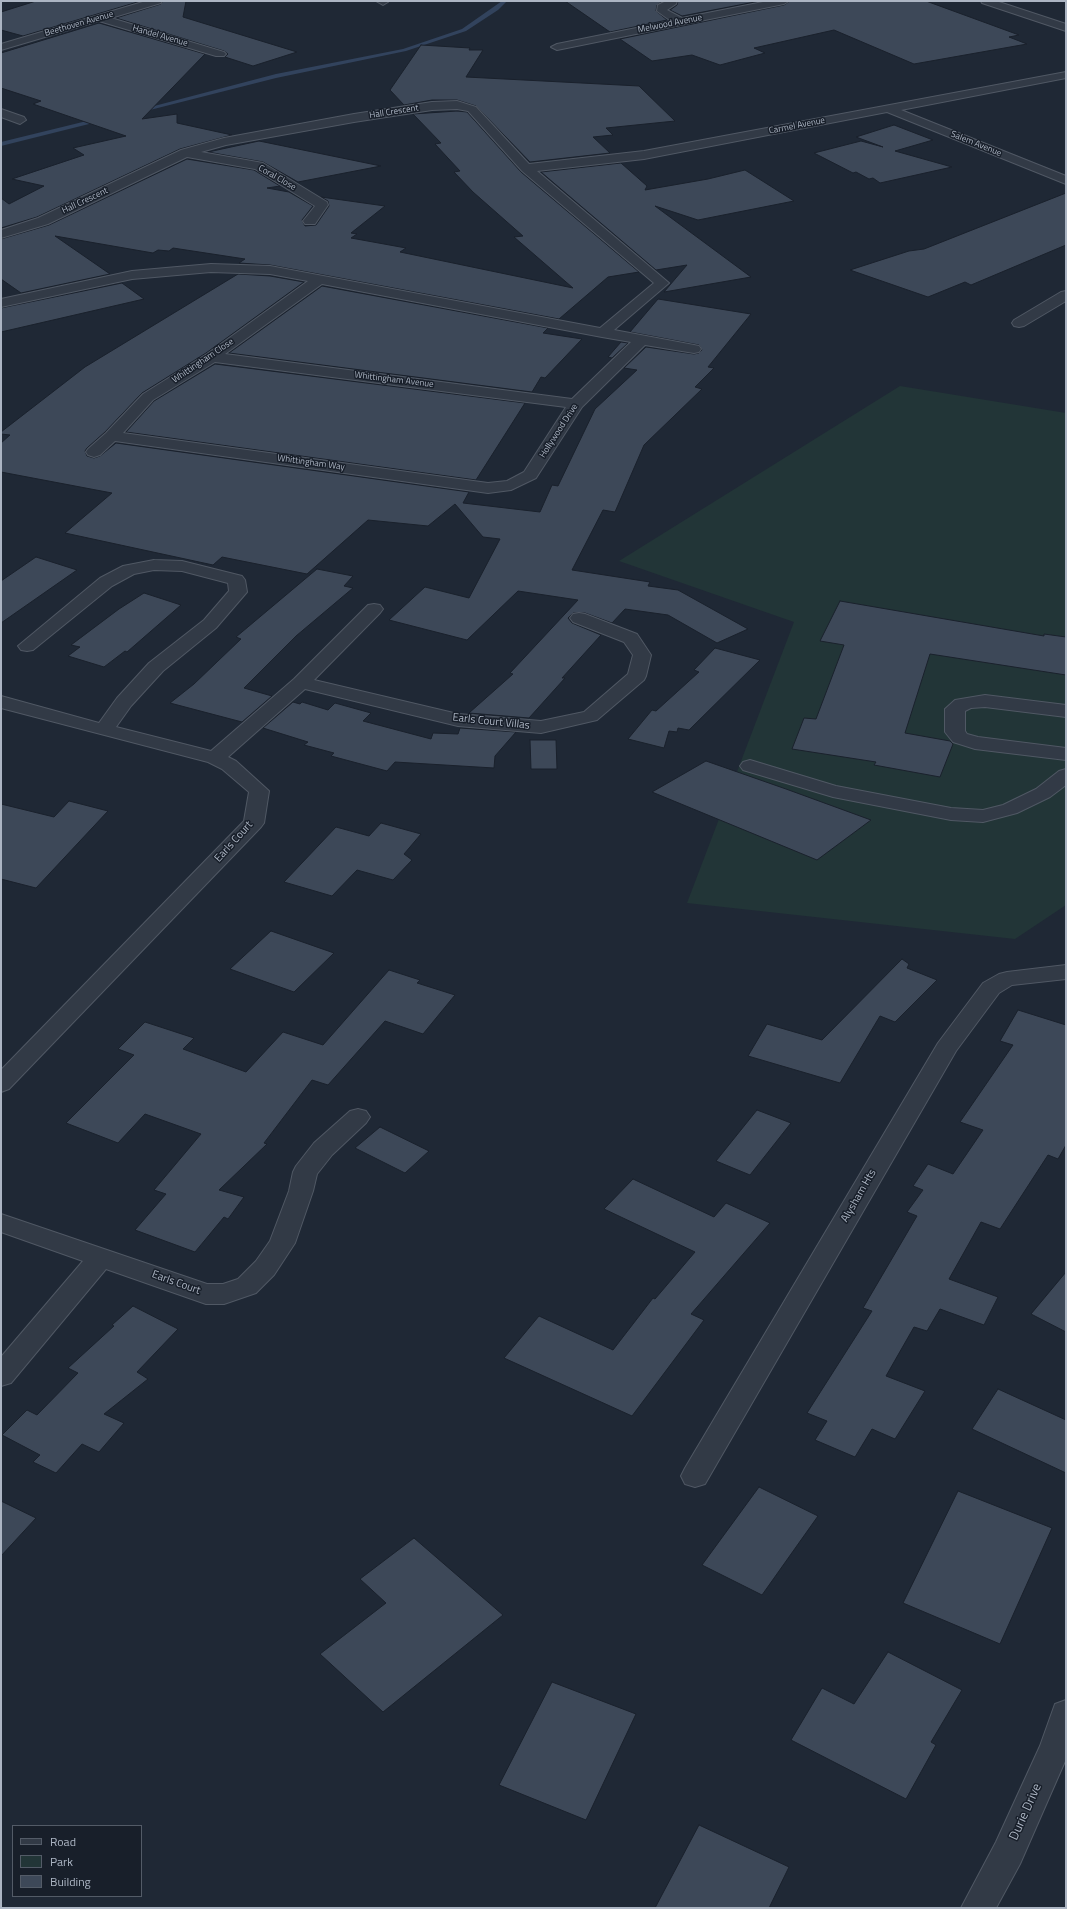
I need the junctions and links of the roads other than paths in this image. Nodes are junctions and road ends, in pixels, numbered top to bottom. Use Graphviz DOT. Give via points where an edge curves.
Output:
graph roads {
  1 [pos="157,1"];
  2 [pos="784,1"];
  3 [pos="986,1"];
  4 [pos="672,2"];
  5 [pos="99,18"];
  6 [pos="681,22"];
  7 [pos="1066,28"];
  8 [pos="1,47"];
  9 [pos="557,47"];
  10 [pos="220,54"];
  11 [pos="1066,75"];
  12 [pos="886,108"];
  13 [pos="1,113"];
  14 [pos="20,120"];
  15 [pos="185,153"];
  16 [pos="526,168"];
  17 [pos="1066,180"];
  18 [pos="310,221"];
  19 [pos="1,234"];
  20 [pos="320,279"];
  21 [pos="1066,295"];
  22 [pos="1,303"];
  23 [pos="1019,323"];
  24 [pos="602,333"];
  25 [pos="642,340"];
  26 [pos="694,349"];
  27 [pos="212,356"];
  28 [pos="576,404"];
  29 [pos="112,436"];
  30 [pos="94,452"];
  31 [pos="511,485"];
  32 [pos="374,609"];
  33 [pos="579,618"];
  34 [pos="27,646"];
  35 [pos="301,683"];
  36 [pos="1,702"];
  37 [pos="1066,711"];
  38 [pos="104,730"];
  39 [pos="1066,754"];
  40 [pos="215,758"];
  41 [pos="750,766"];
  42 [pos="1066,775"];
  43 [pos="1066,972"];
  44 [pos="1,1084"];
  45 [pos="358,1117"];
  46 [pos="1,1223"];
  47 [pos="101,1257"];
  48 [pos="1,1376"];
  49 [pos="695,1476"];
  50 [pos="1066,1714"];
  51 [pos="978,1908"];
  1 -- 5 [label="street, Beethoven Avenue"];
  2 -- 6 [label="street, Melwood Avenue"];
  3 -- 7 [label="street"];
  4 -- 6 [label="street" via="662,7 662,11"];
  5 -- 8 [label="street, Beethoven Avenue"];
  5 -- 10 [label="street, Handel Avenue"];
  6 -- 9 [label="street, Melwood Avenue"];
  11 -- 12 [label="street, Carmel Avenue"];
  12 -- 16 [label="street, Carmel Avenue" via="644,155"];
  12 -- 17 [label="street, Salem Avenue"];
  13 -- 14 [label="street"];
  15 -- 16 [label="street, Hall Crescent" via="268,133 457,105 472,109"];
  15 -- 18 [label="street, Coral Close" via="259,166 322,204"];
  15 -- 19 [label="street, Hall Crescent" via="43,221"];
  16 -- 24 [label="street, Hall Crescent" via="662,283"];
  20 -- 22 [label="street" via="270,270 211,268 132,275"];
  20 -- 24 [label="street"];
  20 -- 27 [label="street, Whittingham Close"];
  21 -- 23 [label="street"];
  24 -- 25 [label="street"];
  25 -- 26 [label="street"];
  25 -- 28 [label="street, Hollywood Drive"];
  27 -- 28 [label="street, Whittingham Avenue"];
  27 -- 29 [label="street, Whittingham Close" via="148,397"];
  28 -- 31 [label="street, Hollywood Drive" via="530,476"];
  29 -- 30 [label="street, Whittingham Close"];
  29 -- 31 [label="street, Whittingham Way" via="488,488"];
  32 -- 35 [label="street"];
  33 -- 35 [label="street, Earls Court Villas" via="631,638 642,655 637,676 590,716 542,727 458,720"];
  34 -- 38 [label="street" via="106,582 129,570 154,565 182,566 236,580 238,592 210,624 156,667 124,702"];
  35 -- 40 [label="street"];
  36 -- 38 [label="street, Earls Court"];
  37 -- 39 [label="street" via="985,701 962,704 955,709 955,732 960,738"];
  38 -- 40 [label="street, Earls Court"];
  40 -- 44 [label="street, Earls Court" via="259,791 254,823"];
  41 -- 42 [label="street" via="833,791 951,814 982,816 1010,809 1043,793"];
  43 -- 49 [label="street, Alysham Hts" via="1008,979 991,988 946,1048"];
  45 -- 47 [label="street, Earls Court" via="323,1149 305,1172 282,1243 265,1268 247,1286 224,1294 206,1294"];
  46 -- 47 [label="street, Earls Court"];
  47 -- 48 [label="street"];
  50 -- 51 [label="street, Durie Drive" via="1056,1746 1008,1853"];
}
